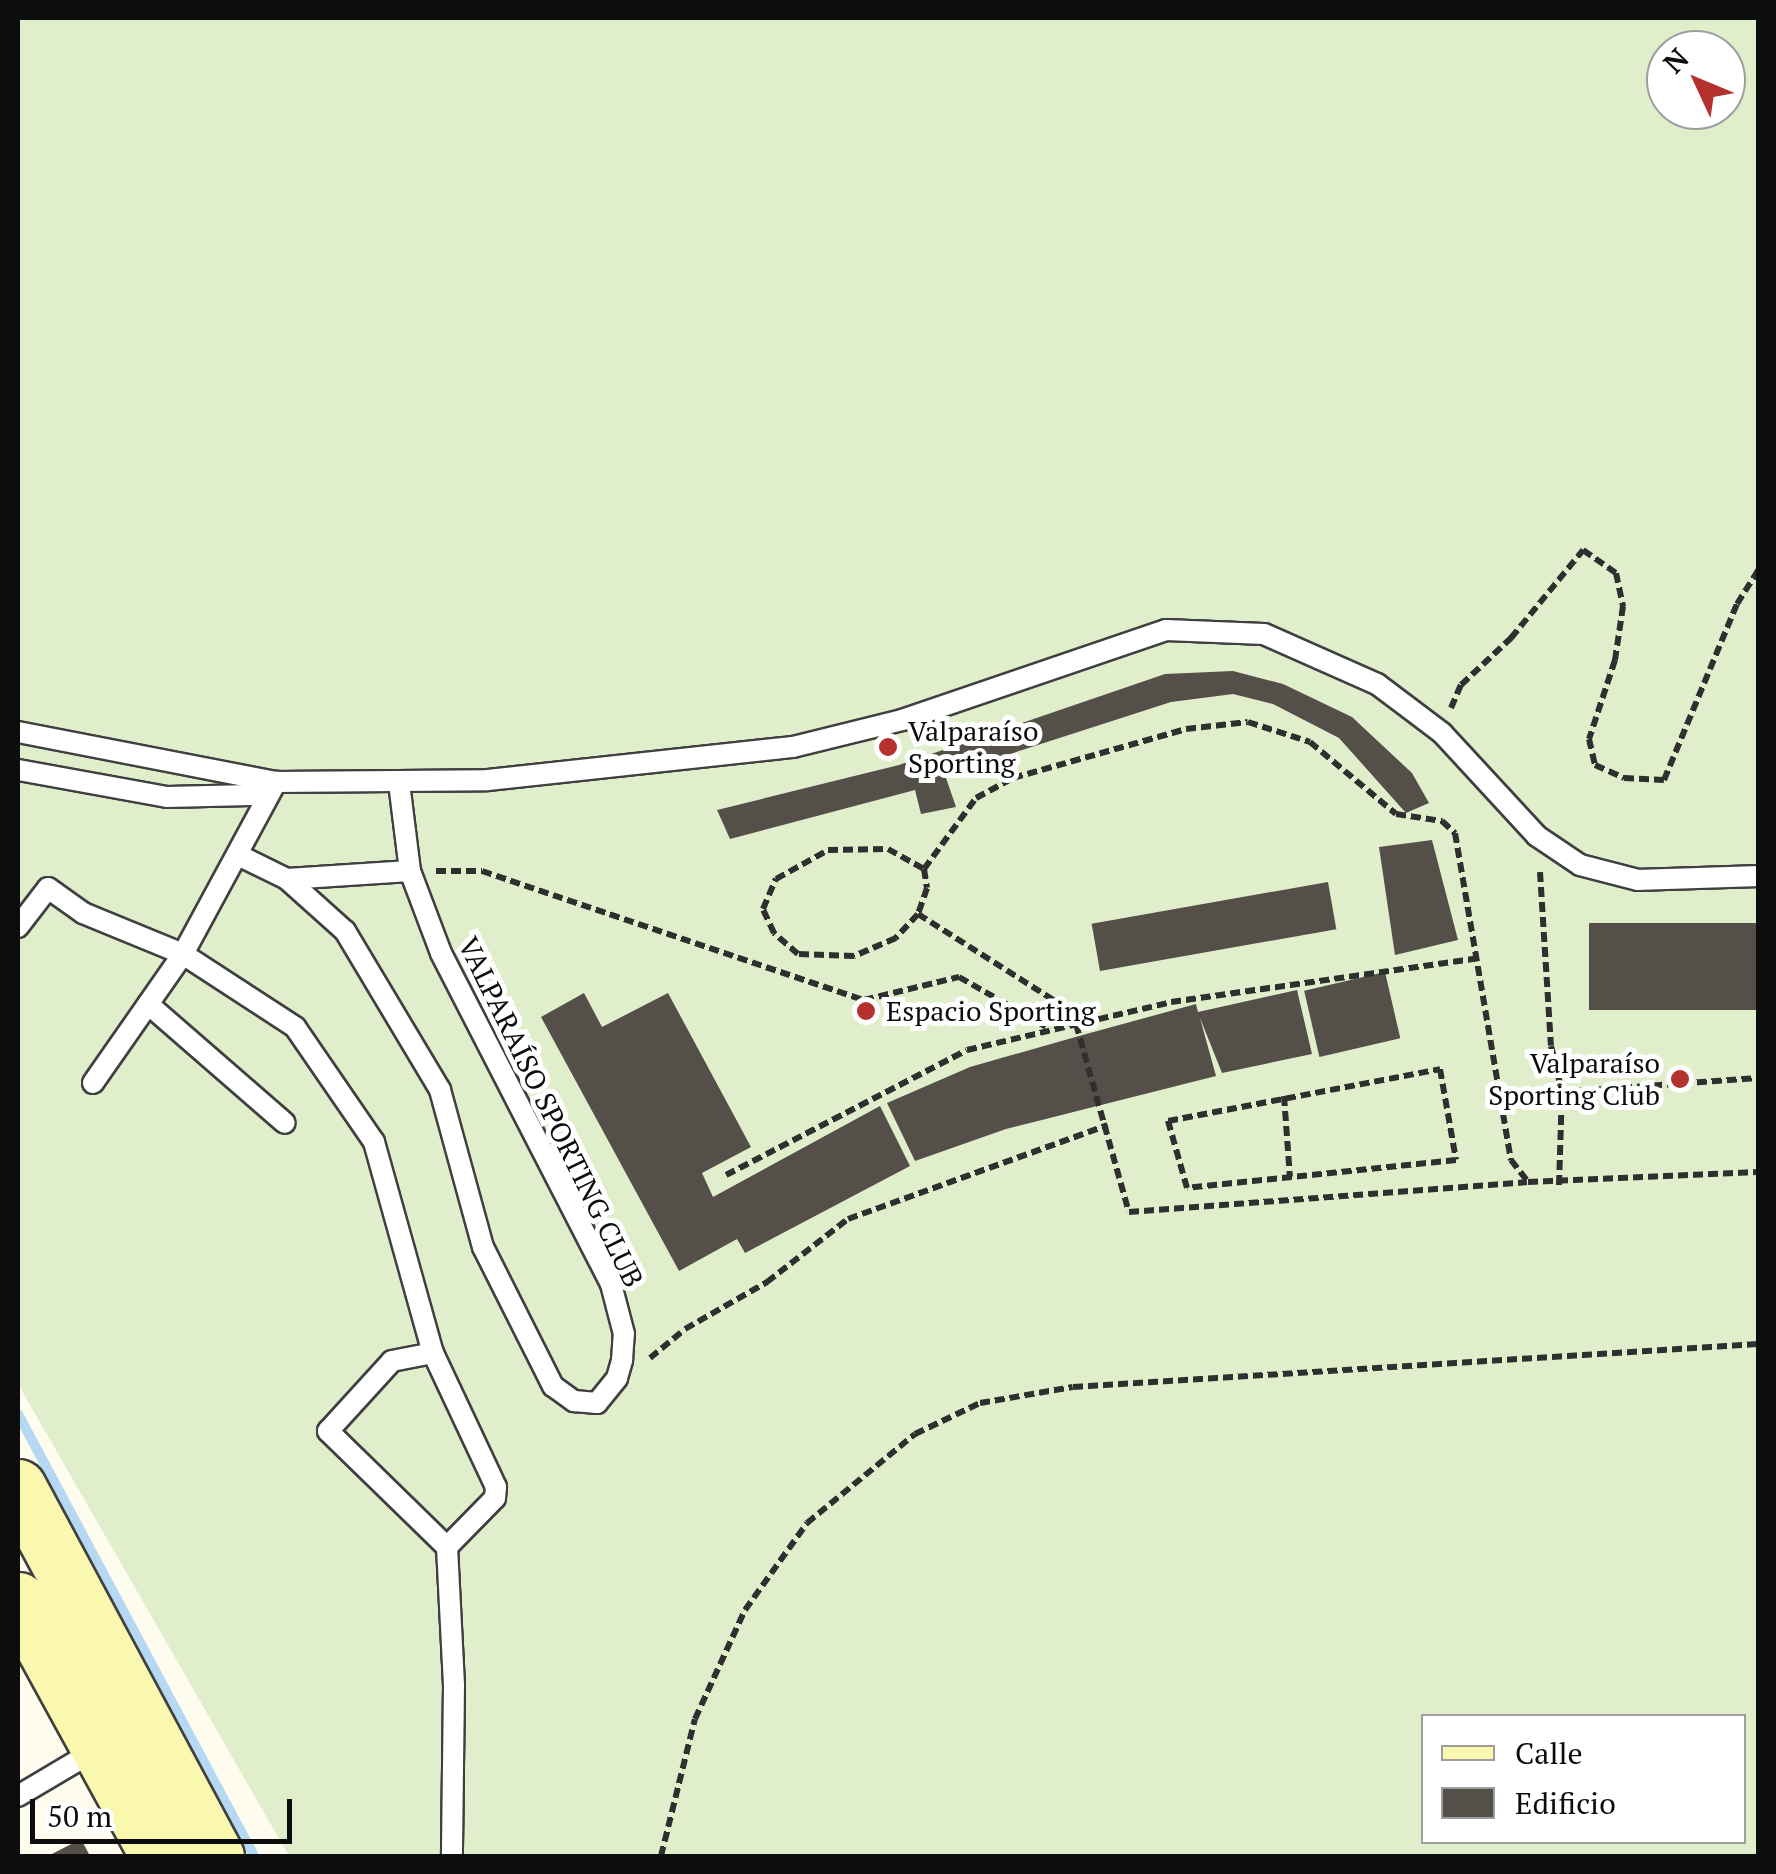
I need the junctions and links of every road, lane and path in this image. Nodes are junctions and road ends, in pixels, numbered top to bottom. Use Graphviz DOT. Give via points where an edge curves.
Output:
graph roads {
  1 [pos="1758,570"];
  2 [pos="18,732"];
  3 [pos="1442,733"];
  4 [pos="18,770"];
  5 [pos="276,782"];
  6 [pos="398,784"];
  7 [pos="1537,836"];
  8 [pos="240,856"];
  9 [pos="924,869"];
  10 [pos="410,872"];
  11 [pos="1758,876"];
  12 [pos="287,879"];
  13 [pos="918,914"];
  14 [pos="18,927"];
  15 [pos="184,954"];
  16 [pos="1480,958"];
  17 [pos="148,1004"];
  18 [pos="1076,1024"];
  19 [pos="1051,1030"];
  20 [pos="1758,1078"];
  21 [pos="93,1083"];
  22 [pos="1562,1092"];
  23 [pos="1284,1096"];
  24 [pos="285,1123"];
  25 [pos="1107,1125"];
  26 [pos="1758,1172"];
  27 [pos="726,1175"];
  28 [pos="1290,1177"];
  29 [pos="1528,1182"];
  30 [pos="1559,1185"];
  31 [pos="1758,1344"];
  32 [pos="434,1353"];
  33 [pos="597,1402"];
  34 [pos="18,1487"];
  35 [pos="447,1547"];
  36 [pos="18,1600"];
  37 [pos="99,1748"];
  38 [pos="18,1796"];
  39 [pos="158,1856"];
  40 [pos="216,1856"];
  41 [pos="452,1856"];
  42 [pos="661,1856"];
  1 -- 3 [label="path" via="1664,780 1624,778 1595,766 1588,739 1615,660 1623,606 1616,573 1584,550 1511,638 1461,685"];
  2 -- 5 [label="lane"];
  3 -- 6 [label="lane" via="1377,684 1326,657 1264,634 1166,630 902,720 793,747 635,768"];
  3 -- 7 [label="lane"];
  4 -- 5 [label="lane" via="167,797 251,795"];
  5 -- 6 [label="lane"];
  5 -- 8 [label="lane"];
  6 -- 10 [label="lane, VALPARAÍSO SPORTING CLUB"];
  7 -- 11 [label="lane" via="1580,865 1638,880"];
  7 -- 22 [label="path" via="1551,1046"];
  8 -- 12 [label="lane"];
  8 -- 15 [label="lane"];
  9 -- 13 [label="path" via="928,888"];
  9 -- 13 [label="path" via="888,849 828,850 776,879 763,908 774,934 798,954 854,956 896,938"];
  9 -- 16 [label="path" via="976,798 1013,778 1186,729 1248,722 1310,742 1396,814 1449,826 1463,856"];
  10 -- 12 [label="lane"];
  10 -- 19 [label="path" via="482,871 864,1000 959,977"];
  10 -- 33 [label="lane, VALPARAÍSO SPORTING CLUB" via="441,954 612,1284 624,1334 622,1360"];
  12 -- 33 [label="lane" via="345,931 440,1090 483,1247 554,1386 574,1402"];
  13 -- 18 [label="path" via="1063,1006"];
  14 -- 15 [label="lane" via="48,888 95,918"];
  15 -- 17 [label="lane"];
  15 -- 32 [label="lane" via="294,1026 374,1142"];
  16 -- 18 [label="path" via="1170,1002"];
  16 -- 29 [label="path" via="1511,1160"];
  17 -- 21 [label="lane"];
  17 -- 24 [label="lane"];
  18 -- 19 [label="path"];
  18 -- 25 [label="path"];
  19 -- 27 [label="path" via="967,1050"];
  20 -- 22 [label="path"];
  22 -- 30 [label="path"];
  23 -- 28 [label="path"];
  23 -- 28 [label="path" via="1168,1121 1187,1188"];
  23 -- 28 [label="path" via="1440,1069 1456,1160"];
  25 -- 29 [label="path" via="1129,1212"];
  25 -- 33 [label="path" via="848,1218 767,1282 684,1329"];
  26 -- 30 [label="path"];
  29 -- 30 [label="path"];
  31 -- 42 [label="path" via="1073,1387 980,1404 931,1426 861,1472 807,1522 746,1610 695,1720"];
  32 -- 35 [label="lane" via="496,1488"];
  32 -- 35 [label="lane" via="392,1361 328,1432"];
  34 -- 40 [label="main road"];
  35 -- 41 [label="lane"];
  36 -- 37 [label="main road"];
  37 -- 38 [label="lane"];
  37 -- 39 [label="main road"];
}
